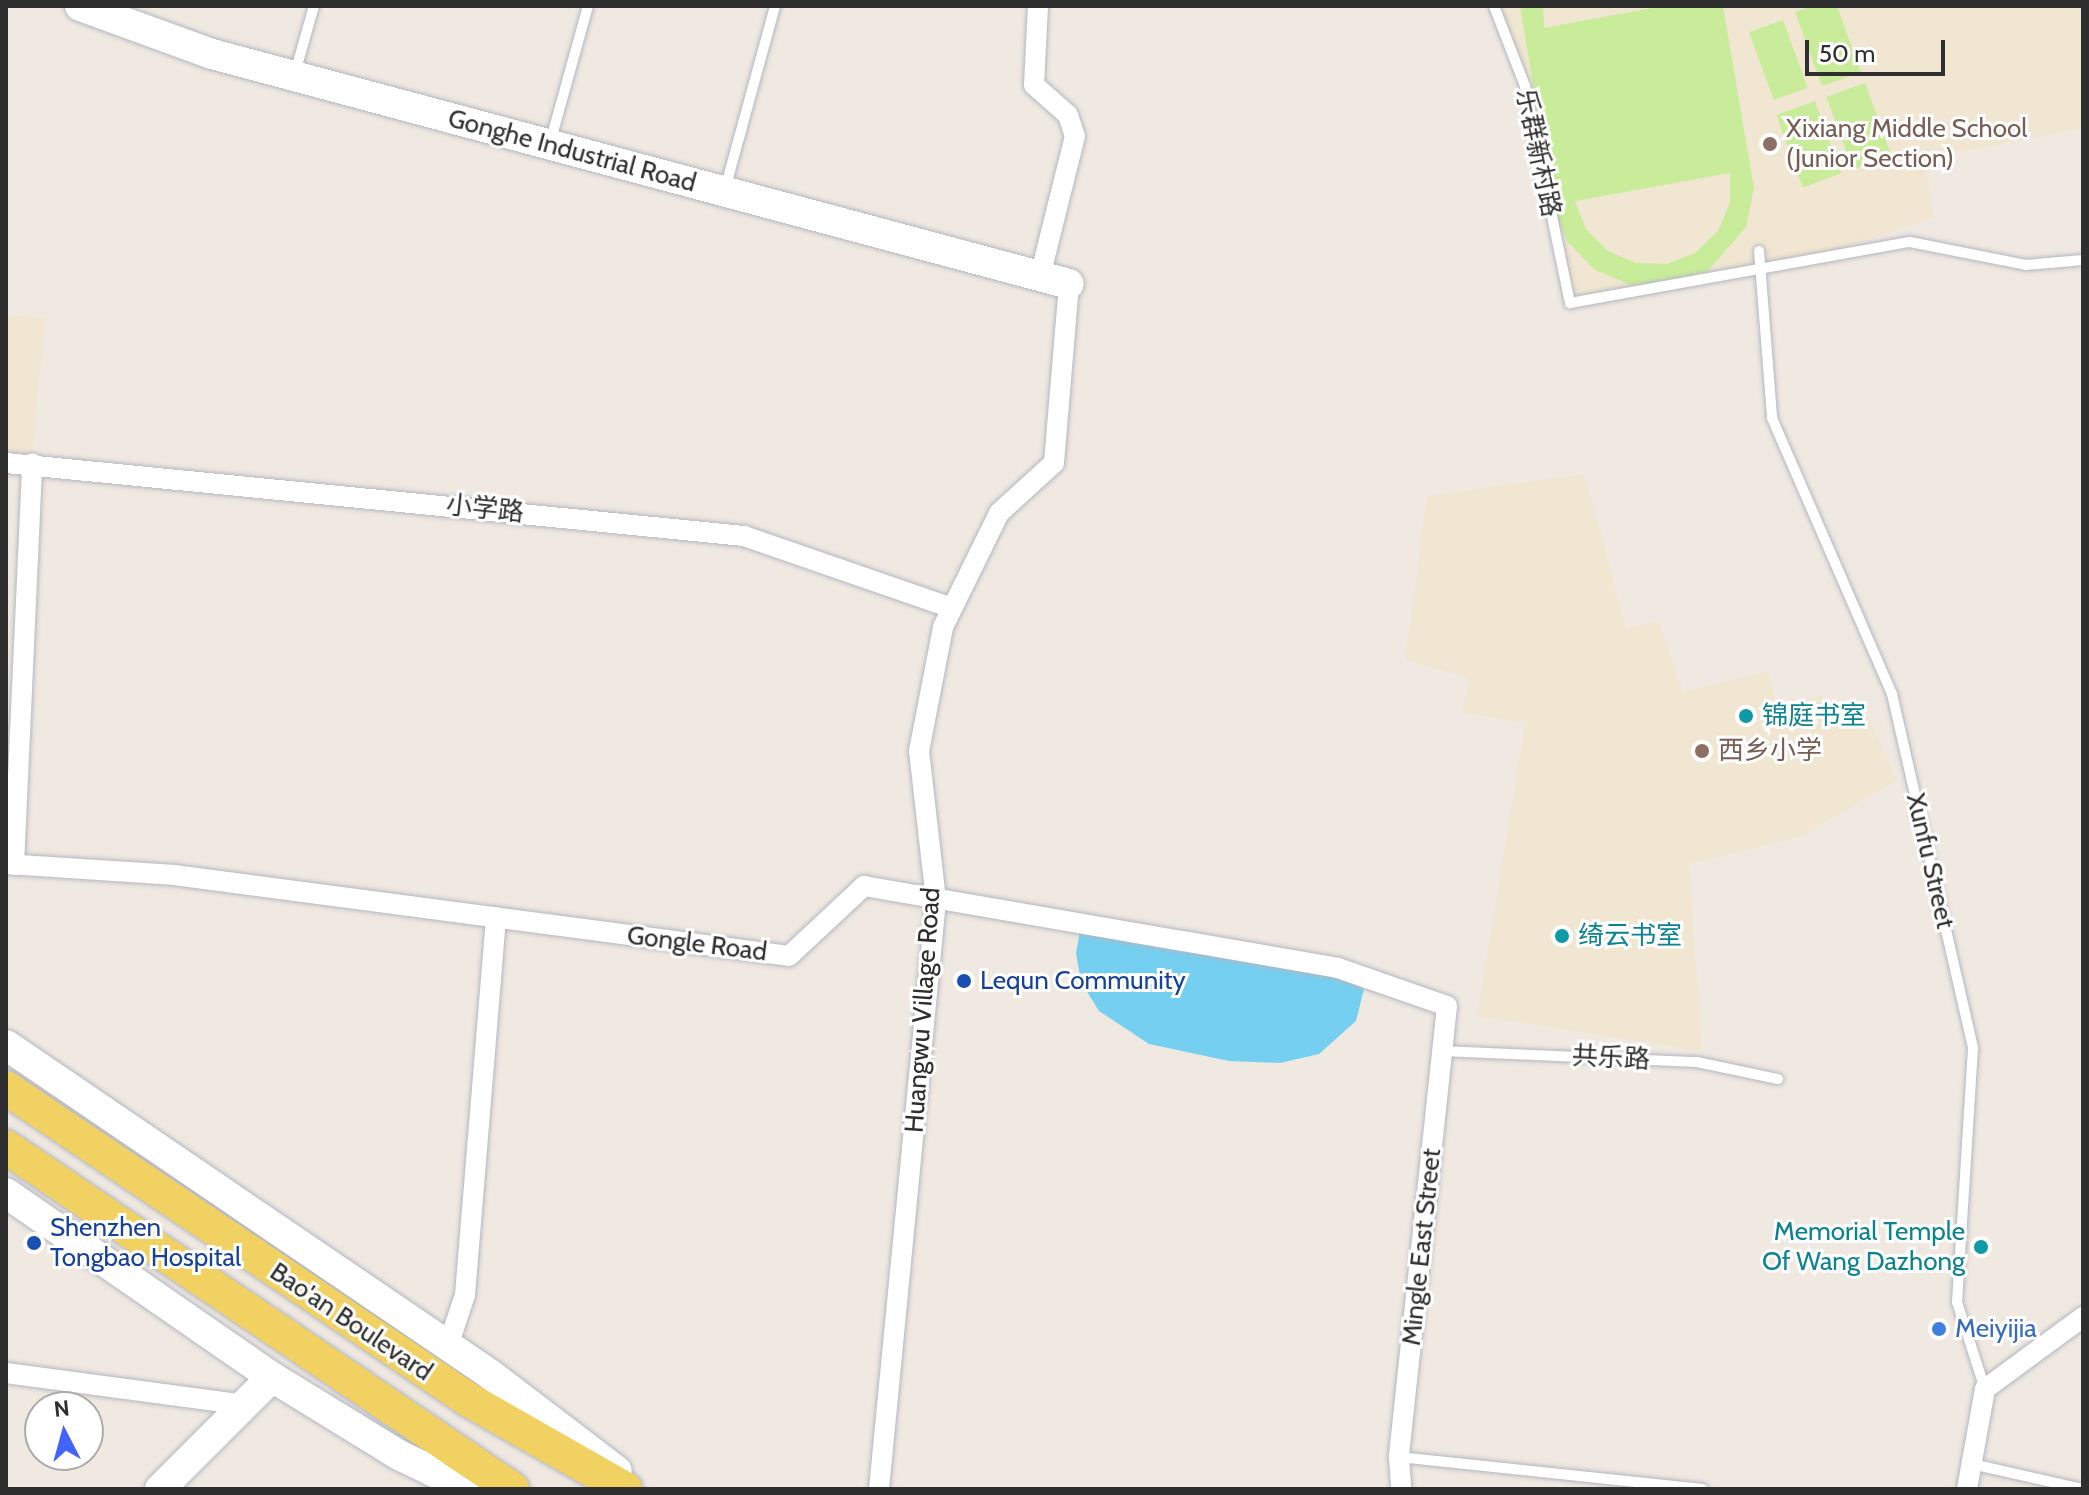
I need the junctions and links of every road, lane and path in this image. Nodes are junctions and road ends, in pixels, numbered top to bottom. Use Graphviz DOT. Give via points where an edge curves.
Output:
graph roads {
  1 [pos="80,6"];
  2 [pos="314,6"];
  3 [pos="588,6"];
  4 [pos="775,6"];
  5 [pos="1038,6"];
  6 [pos="1494,6"];
  7 [pos="294,76"];
  8 [pos="550,145"];
  9 [pos="724,191"];
  10 [pos="1759,251"];
  11 [pos="2083,260"];
  12 [pos="1761,272"];
  13 [pos="1054,280"];
  14 [pos="6,463"];
  15 [pos="32,463"];
  16 [pos="952,608"];
  17 [pos="10,864"];
  18 [pos="936,900"];
  19 [pos="496,917"];
  20 [pos="1447,1006"];
  21 [pos="6,1045"];
  22 [pos="1442,1051"];
  23 [pos="1778,1079"];
  24 [pos="6,1088"];
  25 [pos="6,1147"];
  26 [pos="6,1193"];
  27 [pos="2083,1317"];
  28 [pos="448,1346"];
  29 [pos="6,1373"];
  30 [pos="272,1377"];
  31 [pos="1985,1389"];
  32 [pos="245,1405"];
  33 [pos="1399,1457"];
  34 [pos="1972,1464"];
  35 [pos="160,1489"];
  36 [pos="469,1489"];
  37 [pos="512,1489"];
  38 [pos="625,1489"];
  39 [pos="641,1489"];
  40 [pos="879,1489"];
  41 [pos="1401,1489"];
  42 [pos="1702,1489"];
  43 [pos="1967,1489"];
  44 [pos="2083,1489"];
  1 -- 7 [label="main road, Gonghe Industrial Road" via="170,41"];
  2 -- 7 [label="lane"];
  3 -- 8 [label="lane"];
  4 -- 9 [label="lane"];
  5 -- 13 [label="street, Huangwu Village Road" via="1034,85 1068,115 1075,136"];
  6 -- 12 [label="lane, 乐群新村路" via="1525,86 1570,303"];
  7 -- 8 [label="main road, Gonghe Industrial Road"];
  8 -- 9 [label="main road, Gonghe Industrial Road"];
  9 -- 13 [label="main road, Gonghe Industrial Road"];
  10 -- 12 [label="lane, Xunfu Street"];
  11 -- 12 [label="lane" via="2026,265 1910,242"];
  12 -- 31 [label="lane, Xunfu Street" via="1772,418 1892,694 1973,1048 1957,1302"];
  13 -- 16 [label="street, Huangwu Village Road" via="1054,463 999,513"];
  14 -- 15 [label="street, 小学路"];
  15 -- 16 [label="street, 小学路" via="744,536"];
  15 -- 17 [label="street"];
  16 -- 18 [label="street, Huangwu Village Road" via="943,627 919,751"];
  17 -- 19 [label="street, Gongle Road" via="174,875"];
  18 -- 19 [label="street, Gongle Road" via="864,886 789,956"];
  18 -- 20 [label="street, Gongle Road" via="1338,968"];
  18 -- 40 [label="street, Huangwu Village Road"];
  19 -- 28 [label="street" via="465,1295"];
  20 -- 22 [label="street, Mingle East Street"];
  21 -- 28 [label="main road"];
  22 -- 23 [label="lane, 共乐路" via="1697,1062"];
  22 -- 33 [label="street, Mingle East Street"];
  24 -- 38 [label="main road, Bao'an Boulevard" via="469,1400"];
  25 -- 37 [label="main road, Bao'an Boulevard"];
  26 -- 30 [label="main road"];
  27 -- 31 [label="street"];
  28 -- 39 [label="main road"];
  29 -- 32 [label="street"];
  30 -- 32 [label="main road"];
  30 -- 36 [label="main road" via="399,1455"];
  31 -- 34 [label="street, Xunfu Street"];
  32 -- 35 [label="main road"];
  33 -- 41 [label="street, Mingle East Street"];
  33 -- 42 [label="lane"];
  34 -- 43 [label="street, Xunfu Street"];
  34 -- 44 [label="lane"];
}
